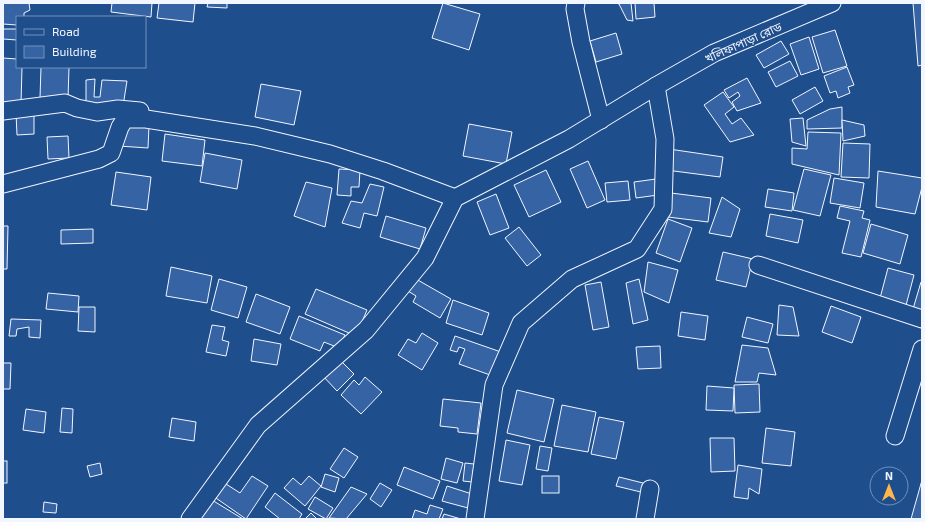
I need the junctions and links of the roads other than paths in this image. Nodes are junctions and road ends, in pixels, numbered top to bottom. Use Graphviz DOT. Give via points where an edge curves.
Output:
graph roads {
  1 [pos="576,3"];
  2 [pos="832,3"];
  3 [pos="656,86"];
  4 [pos="3,111"];
  5 [pos="146,119"];
  6 [pos="601,120"];
  7 [pos="3,184"];
  8 [pos="455,198"];
  9 [pos="758,265"];
  10 [pos="922,319"];
  11 [pos="922,349"];
  12 [pos="895,436"];
  13 [pos="650,489"];
  14 [pos="190,519"];
  15 [pos="475,519"];
  16 [pos="645,519"];
  1 -- 6 [label="street" via="581,42"];
  2 -- 3 [label="street, খলিফাপাড়া রোড" via="714,53"];
  3 -- 6 [label="street, খলিফাপাড়া রোড"];
  3 -- 15 [label="street" via="665,140 663,209 637,249 572,279 521,323 494,385"];
  4 -- 5 [label="street" via="65,103 97,112 145,111"];
  5 -- 7 [label="street" via="125,119 111,153 99,159"];
  5 -- 8 [label="street" via="255,136 330,154"];
  6 -- 8 [label="street, খলিফাপাড়া রোড" via="569,140"];
  8 -- 14 [label="street" via="425,258 366,330 258,425"];
  9 -- 10 [label="street"];
  11 -- 12 [label="street"];
  13 -- 16 [label="street"];
}
